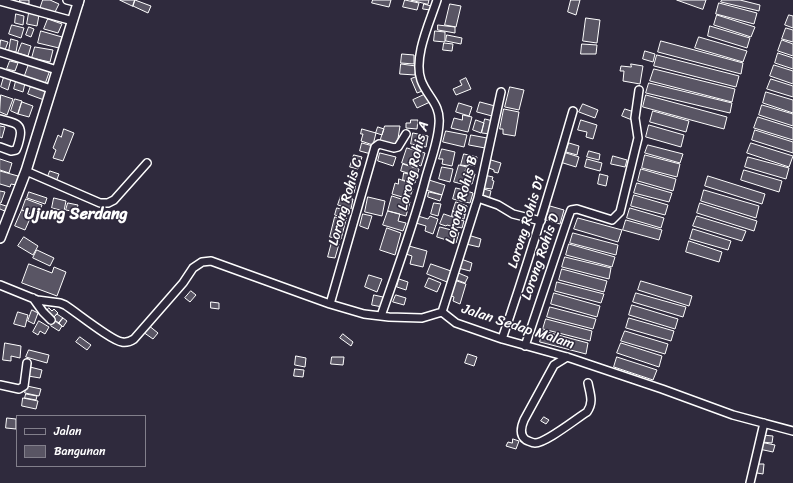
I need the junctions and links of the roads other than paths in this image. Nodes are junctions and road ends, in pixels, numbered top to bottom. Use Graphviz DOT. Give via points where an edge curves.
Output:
graph roads {
  1 [pos="67,0"];
  2 [pos="437,0"];
  3 [pos="0,1"];
  4 [pos="79,2"];
  5 [pos="73,21"];
  6 [pos="0,52"];
  7 [pos="57,70"];
  8 [pos="0,72"];
  9 [pos="51,89"];
  10 [pos="639,90"];
  11 [pos="501,92"];
  12 [pos="573,111"];
  13 [pos="0,119"];
  14 [pos="406,134"];
  15 [pos="0,147"];
  16 [pos="147,163"];
  17 [pos="26,171"];
  18 [pos="478,198"];
  19 [pos="541,220"];
  20 [pos="0,238"];
  21 [pos="0,285"];
  22 [pos="33,298"];
  23 [pos="330,304"];
  24 [pos="442,312"];
  25 [pos="381,316"];
  26 [pos="51,320"];
  27 [pos="502,339"];
  28 [pos="525,346"];
  29 [pos="566,357"];
  30 [pos="27,363"];
  31 [pos="588,383"];
  32 [pos="0,385"];
  33 [pos="764,424"];
  34 [pos="793,431"];
  35 [pos="750,483"];
  1 -- 4 [label="street"];
  2 -- 25 [label="street, Lorong Rohis A" via="418,66 420,79 439,112 438,134 414,222"];
  3 -- 5 [label="street"];
  4 -- 5 [label="main road"];
  5 -- 7 [label="main road"];
  6 -- 7 [label="street"];
  7 -- 9 [label="main road"];
  8 -- 9 [label="street"];
  9 -- 17 [label="main road"];
  10 -- 28 [label="street, Lorong Rohis D" via="635,118 638,138 620,212 612,220 571,210"];
  11 -- 18 [label="street, Lorong Rohis B"];
  12 -- 19 [label="street, Lorong Rohis D1"];
  13 -- 15 [label="street" via="20,126 21,130 16,150"];
  14 -- 23 [label="street, Lorong Rohis C" via="398,147 379,144 375,147"];
  16 -- 17 [label="street" via="114,200 105,204"];
  17 -- 20 [label="main road"];
  18 -- 19 [label="street" via="513,214"];
  18 -- 24 [label="street, Lorong Rohis B"];
  19 -- 27 [label="street, Lorong Rohis D1"];
  21 -- 22 [label="street"];
  22 -- 23 [label="street, Jalan Sedap Malam" via="66,304 111,337 122,342 134,339 193,268 202,262 211,261"];
  22 -- 26 [label="street"];
  23 -- 25 [label="street, Jalan Sedap Malam"];
  24 -- 25 [label="street, Jalan Sedap Malam" via="422,318"];
  24 -- 27 [label="street, Jalan Sedap Malam" via="456,323"];
  27 -- 28 [label="street, Jalan Sedap Malam"];
  28 -- 29 [label="street, Jalan Sedap Malam"];
  29 -- 31 [label="street" via="554,365 524,420 521,427 524,438 534,443 548,438 586,412 592,401"];
  29 -- 33 [label="street, Jalan Sedap Malam"];
  30 -- 32 [label="street" via="24,386 19,389"];
  33 -- 34 [label="street, Jalan Sedap Malam"];
  33 -- 35 [label="street"];
}
